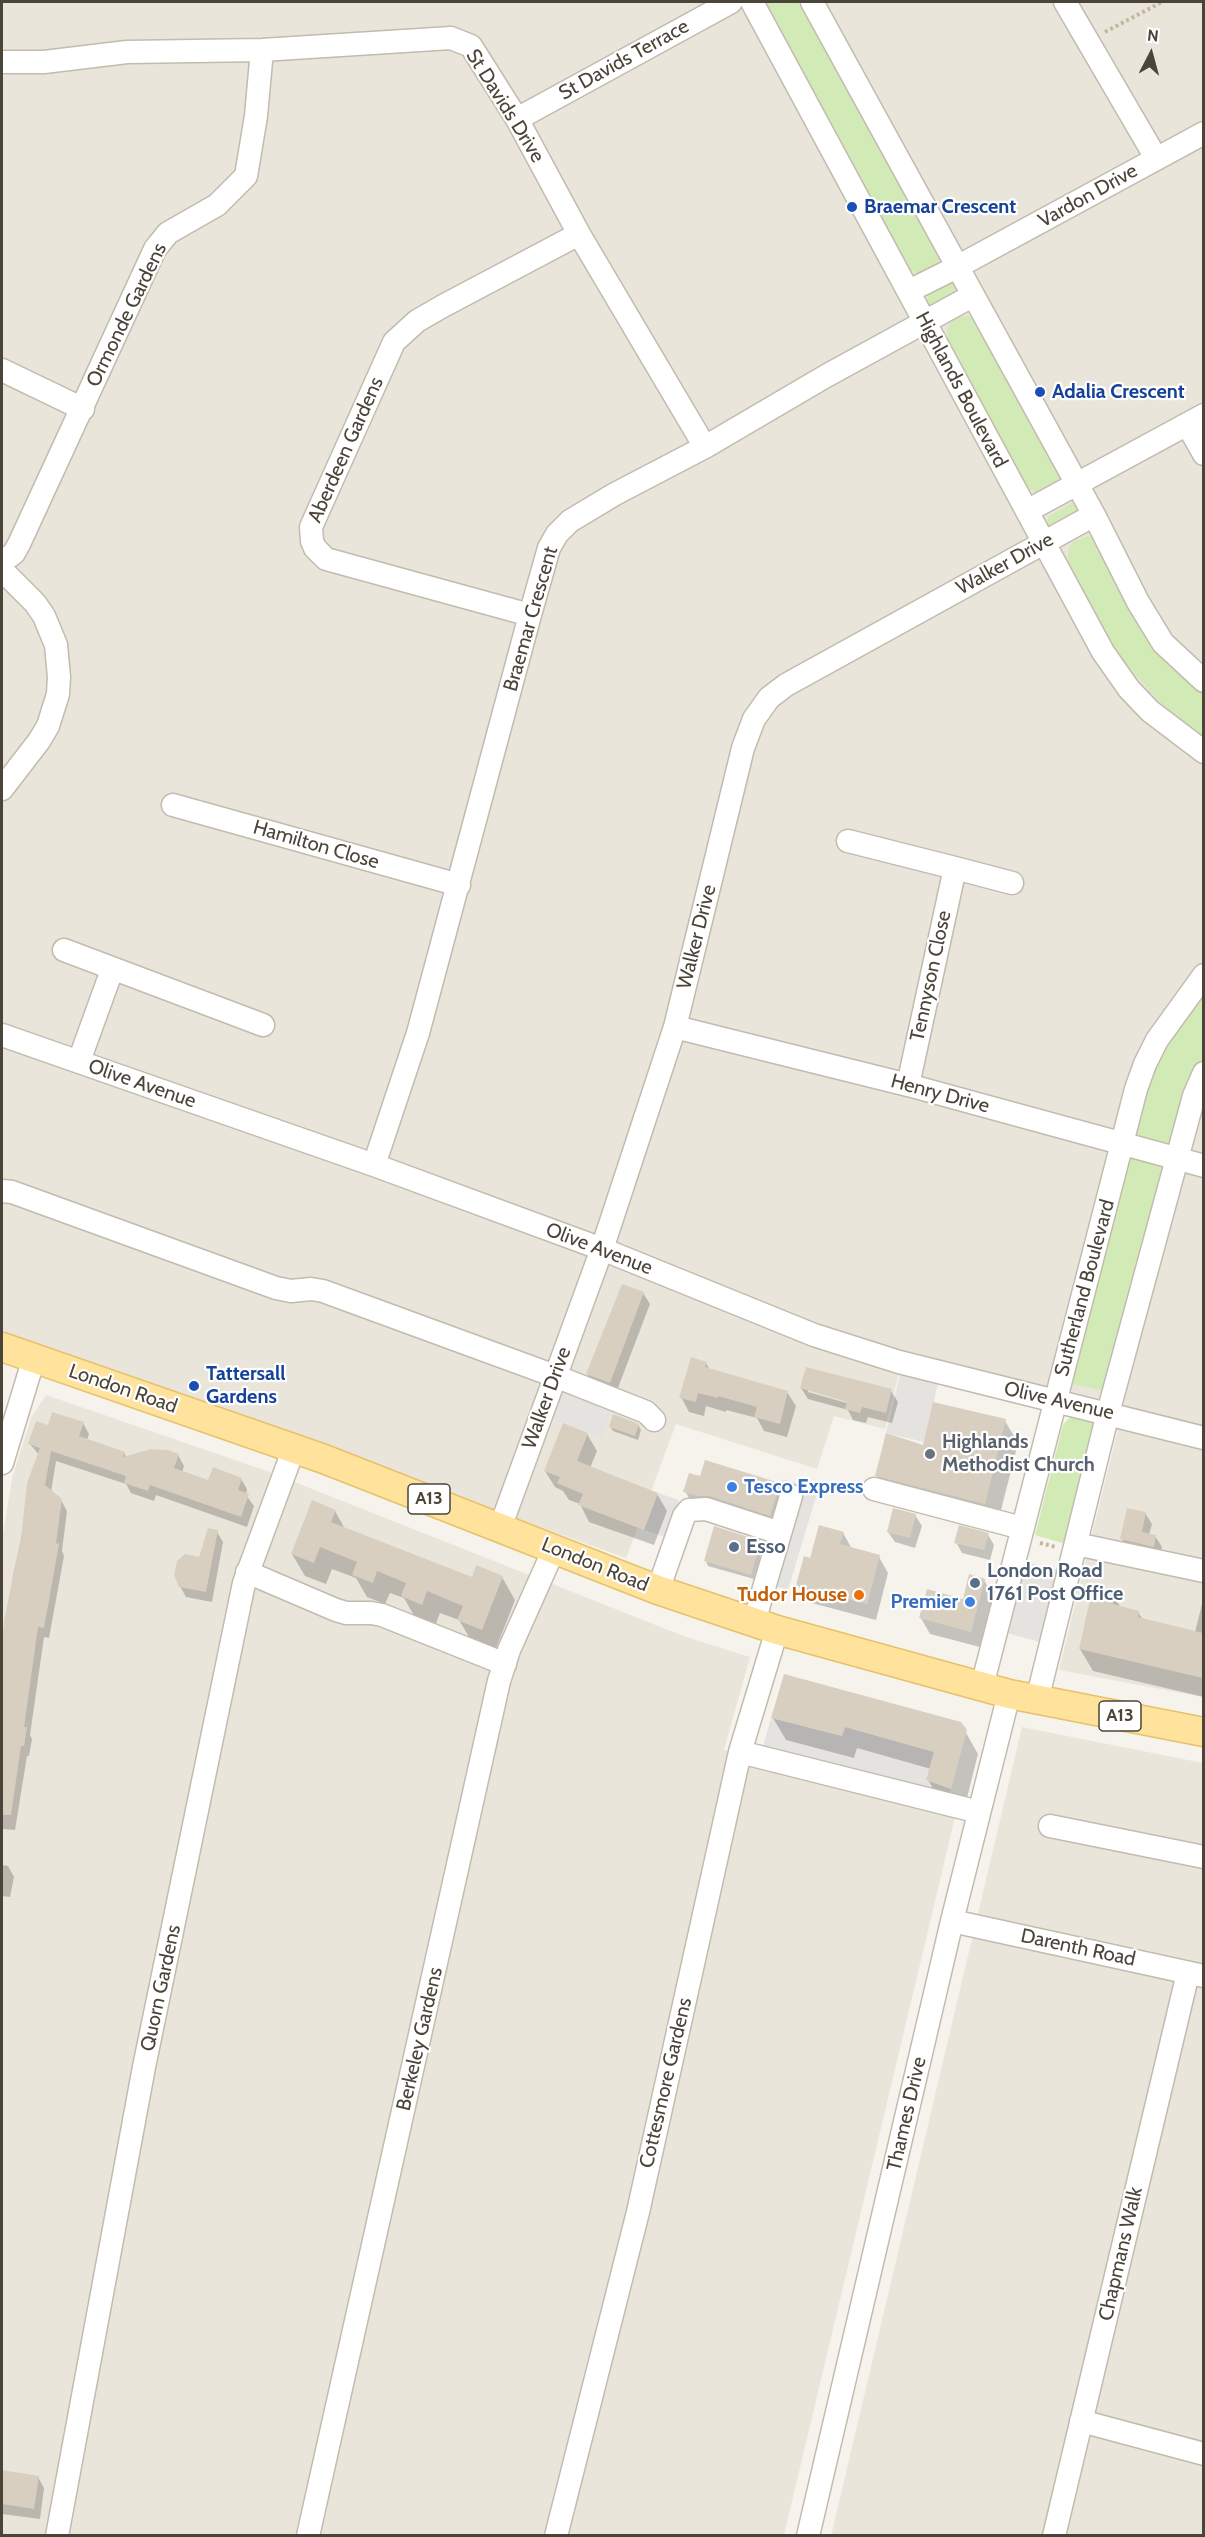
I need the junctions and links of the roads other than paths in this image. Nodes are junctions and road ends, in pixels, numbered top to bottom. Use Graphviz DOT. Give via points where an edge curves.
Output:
graph roads {
  1 [pos="731,2"];
  2 [pos="752,2"];
  3 [pos="812,2"];
  4 [pos="1065,2"];
  5 [pos="262,50"];
  6 [pos="2,62"];
  7 [pos="517,119"];
  8 [pos="1203,133"];
  9 [pos="1156,158"];
  10 [pos="579,234"];
  11 [pos="957,267"];
  12 [pos="909,291"];
  13 [pos="972,296"];
  14 [pos="925,322"];
  15 [pos="2,370"];
  16 [pos="83,409"];
  17 [pos="1195,419"];
  18 [pos="705,447"];
  19 [pos="1203,454"];
  20 [pos="1076,484"];
  21 [pos="1027,511"];
  22 [pos="1094,515"];
  23 [pos="1044,543"];
  24 [pos="2,562"];
  25 [pos="2,570"];
  26 [pos="530,615"];
  27 [pos="1203,681"];
  28 [pos="1203,752"];
  29 [pos="2,789"];
  30 [pos="173,805"];
  31 [pos="848,841"];
  32 [pos="955,868"];
  33 [pos="1012,883"];
  34 [pos="459,885"];
  35 [pos="64,950"];
  36 [pos="112,970"];
  37 [pos="1203,975"];
  38 [pos="263,1025"];
  39 [pos="675,1028"];
  40 [pos="2,1035"];
  41 [pos="79,1061"];
  42 [pos="1203,1073"];
  43 [pos="908,1085"];
  44 [pos="1123,1145"];
  45 [pos="1177,1159"];
  46 [pos="374,1165"];
  47 [pos="1203,1166"];
  48 [pos="2,1191"];
  49 [pos="602,1249"];
  50 [pos="2,1347"];
  51 [pos="34,1358"];
  52 [pos="555,1376"];
  53 [pos="1056,1401"];
  54 [pos="1108,1413"];
  55 [pos="654,1420"];
  56 [pos="1203,1437"];
  57 [pos="294,1448"];
  58 [pos="2,1463"];
  59 [pos="874,1489"];
  60 [pos="791,1496"];
  61 [pos="500,1528"];
  62 [pos="780,1533"];
  63 [pos="1021,1533"];
  64 [pos="1075,1548"];
  65 [pos="555,1549"];
  66 [pos="1203,1571"];
  67 [pos="247,1572"];
  68 [pos="658,1590"];
  69 [pos="765,1626"];
  70 [pos="505,1664"];
  71 [pos="982,1686"];
  72 [pos="1009,1694"];
  73 [pos="1037,1700"];
  74 [pos="1203,1732"];
  75 [pos="740,1752"];
  76 [pos="979,1812"];
  77 [pos="1050,1826"];
  78 [pos="1203,1857"];
  79 [pos="952,1921"];
  80 [pos="1196,1974"];
  81 [pos="1081,2421"];
  82 [pos="1203,2454"];
  83 [pos="57,2535"];
  84 [pos="308,2535"];
  85 [pos="556,2535"];
  86 [pos="808,2535"];
  87 [pos="1054,2535"];
  1 -- 7 [label="street, St Davids Terrace"];
  2 -- 12 [label="street, Highlands Boulevard"];
  3 -- 11 [label="street"];
  4 -- 9 [label="street"];
  5 -- 6 [label="street, St Davids Drive" via="154,51 44,62"];
  5 -- 7 [label="street, St Davids Drive" via="451,38 471,46"];
  5 -- 16 [label="street, Ormonde Gardens" via="246,176 217,205 168,233 155,249"];
  7 -- 10 [label="street, St Davids Drive"];
  8 -- 9 [label="street, Vardon Drive"];
  9 -- 11 [label="street, Vardon Drive"];
  10 -- 18 [label="street, St Davids Drive"];
  10 -- 26 [label="street, Aberdeen Gardens" via="434,311 394,342 311,527 315,548 326,559"];
  11 -- 12 [label="street, Vardon Drive"];
  11 -- 13 [label="street"];
  12 -- 14 [label="street, Highlands Boulevard"];
  13 -- 14 [label="street, Braemar Crescent"];
  13 -- 20 [label="street"];
  14 -- 18 [label="street, Braemar Crescent"];
  14 -- 21 [label="street, Highlands Boulevard"];
  15 -- 16 [label="street"];
  16 -- 24 [label="street, Ormonde Gardens" via="19,544"];
  17 -- 19 [label="street"];
  17 -- 20 [label="street"];
  18 -- 26 [label="street, Braemar Crescent" via="570,521 549,548"];
  20 -- 21 [label="street"];
  20 -- 22 [label="street"];
  21 -- 23 [label="street, Highlands Boulevard"];
  22 -- 23 [label="street, Walker Drive"];
  22 -- 27 [label="street" via="1163,643"];
  23 -- 28 [label="street, Highlands Boulevard" via="1103,652 1129,689 1150,711"];
  23 -- 39 [label="street, Walker Drive" via="769,698 754,719 743,748"];
  25 -- 29 [label="street" via="44,616 56,645 59,676 48,726"];
  26 -- 34 [label="street, Braemar Crescent"];
  30 -- 34 [label="street, Hamilton Close"];
  31 -- 32 [label="street"];
  32 -- 33 [label="street"];
  32 -- 43 [label="street, Tennyson Close"];
  34 -- 46 [label="street, Braemar Crescent" via="418,1033"];
  35 -- 36 [label="street"];
  36 -- 38 [label="street"];
  36 -- 41 [label="street"];
  37 -- 44 [label="street, Sutherland Boulevard" via="1157,1040 1145,1064"];
  39 -- 43 [label="street, Henry Drive"];
  39 -- 49 [label="street, Walker Drive"];
  40 -- 41 [label="street, Olive Avenue"];
  41 -- 46 [label="street, Olive Avenue"];
  42 -- 45 [label="street"];
  43 -- 44 [label="street, Henry Drive"];
  44 -- 45 [label="street, Henry Drive"];
  44 -- 53 [label="street, Sutherland Boulevard"];
  45 -- 47 [label="street, Henry Drive"];
  45 -- 54 [label="street"];
  46 -- 49 [label="street, Olive Avenue"];
  48 -- 52 [label="street" via="276,1288 291,1292 323,1291"];
  49 -- 52 [label="street, Walker Drive"];
  49 -- 53 [label="street, Olive Avenue" via="850,1347"];
  50 -- 51 [label="main road, London Road / A13"];
  51 -- 57 [label="main road, London Road / A13"];
  51 -- 58 [label="street"];
  52 -- 55 [label="street" via="646,1412"];
  52 -- 61 [label="street, Walker Drive"];
  53 -- 54 [label="street, Olive Avenue"];
  53 -- 63 [label="street, Sutherland Boulevard"];
  54 -- 56 [label="street, Olive Avenue"];
  54 -- 64 [label="street"];
  57 -- 61 [label="main road, London Road / A13"];
  57 -- 67 [label="street, Quorn Gardens"];
  59 -- 63 [label="street"];
  60 -- 62 [label="street, Cottesmore Gardens"];
  61 -- 65 [label="main road, London Road / A13"];
  62 -- 68 [label="street" via="706,1509 689,1510"];
  62 -- 69 [label="street, Cottesmore Gardens"];
  63 -- 71 [label="street, Sutherland Boulevard"];
  64 -- 66 [label="street"];
  64 -- 73 [label="street"];
  65 -- 68 [label="main road, London Road / A13"];
  65 -- 70 [label="street, Berkeley Gardens"];
  67 -- 70 [label="street" via="336,1610 382,1615"];
  67 -- 83 [label="street, Quorn Gardens" via="144,2067"];
  68 -- 69 [label="main road, London Road / A13"];
  69 -- 71 [label="main road, London Road / A13"];
  69 -- 75 [label="street, Cottesmore Gardens"];
  70 -- 84 [label="street, Berkeley Gardens"];
  71 -- 72 [label="main road, London Road / A13"];
  72 -- 73 [label="main road, London Road / A13"];
  72 -- 76 [label="street, Thames Drive"];
  73 -- 74 [label="main road, London Road / A13"];
  75 -- 76 [label="street"];
  75 -- 85 [label="street, Cottesmore Gardens" via="638,2212"];
  76 -- 79 [label="street, Thames Drive"];
  77 -- 78 [label="street"];
  79 -- 80 [label="street, Darenth Road"];
  79 -- 86 [label="street, Thames Drive"];
  80 -- 81 [label="street, Chapmans Walk"];
  81 -- 82 [label="street"];
  81 -- 87 [label="street, Chapmans Walk"];
}
